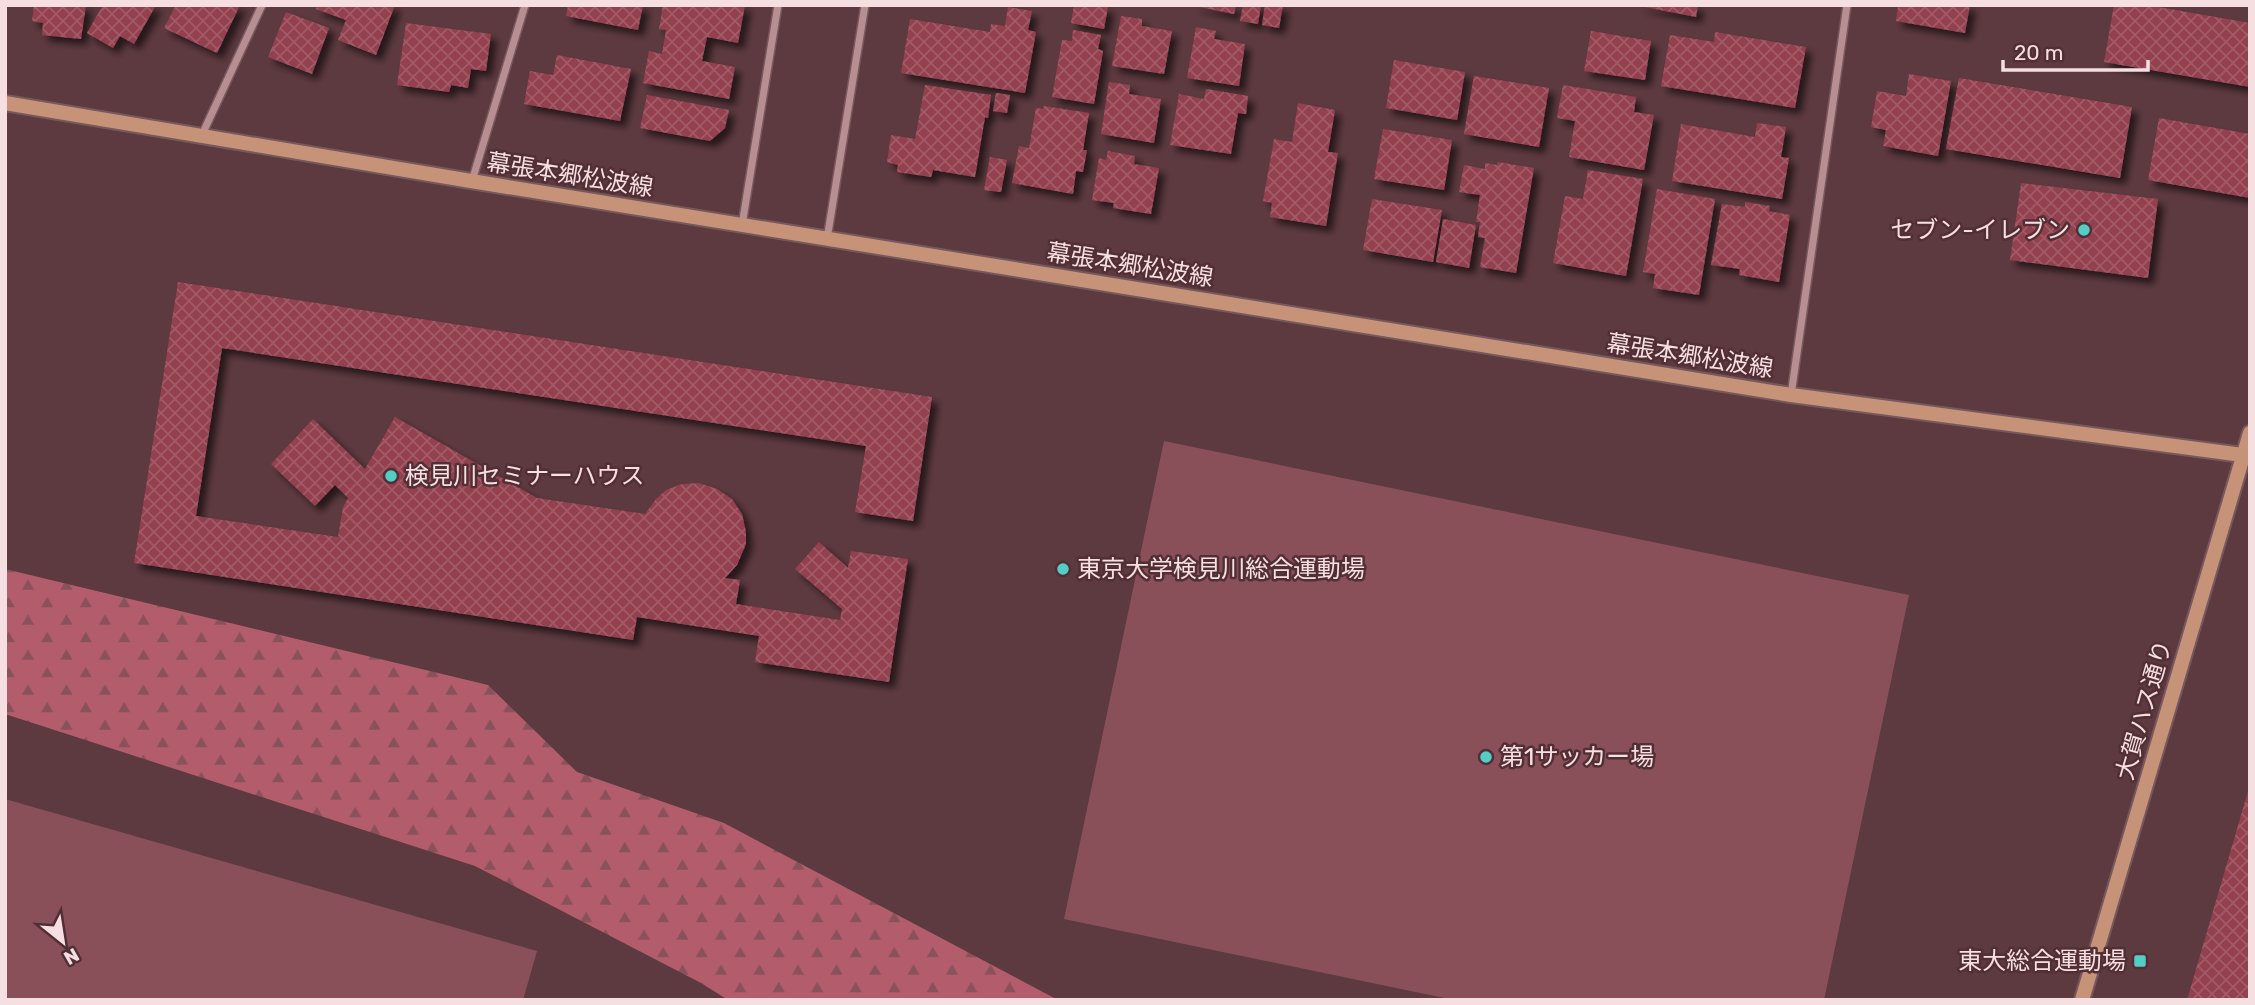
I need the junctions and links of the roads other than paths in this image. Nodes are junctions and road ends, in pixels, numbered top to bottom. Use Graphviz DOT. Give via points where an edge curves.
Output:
graph roads {
  1 [pos="262,5"];
  2 [pos="525,5"];
  3 [pos="778,5"];
  4 [pos="865,5"];
  5 [pos="1847,5"];
  6 [pos="5,103"];
  7 [pos="201,137"];
  8 [pos="471,181"];
  9 [pos="742,225"];
  10 [pos="827,239"];
  11 [pos="1791,396"];
  12 [pos="2250,433"];
  13 [pos="2246,456"];
  14 [pos="2082,1000"];
  1 -- 7 [label="street"];
  2 -- 8 [label="street"];
  3 -- 9 [label="street"];
  4 -- 10 [label="street"];
  5 -- 11 [label="street"];
  6 -- 7 [label="street, 幕張本郷松波線"];
  7 -- 8 [label="street, 幕張本郷松波線"];
  8 -- 9 [label="street, 幕張本郷松波線"];
  9 -- 10 [label="street, 幕張本郷松波線"];
  10 -- 11 [label="street, 幕張本郷松波線"];
  11 -- 13 [label="street, 幕張本郷松波線"];
  12 -- 13 [label="street, 大賀ハス通り"];
  13 -- 14 [label="street, 大賀ハス通り"];
}
